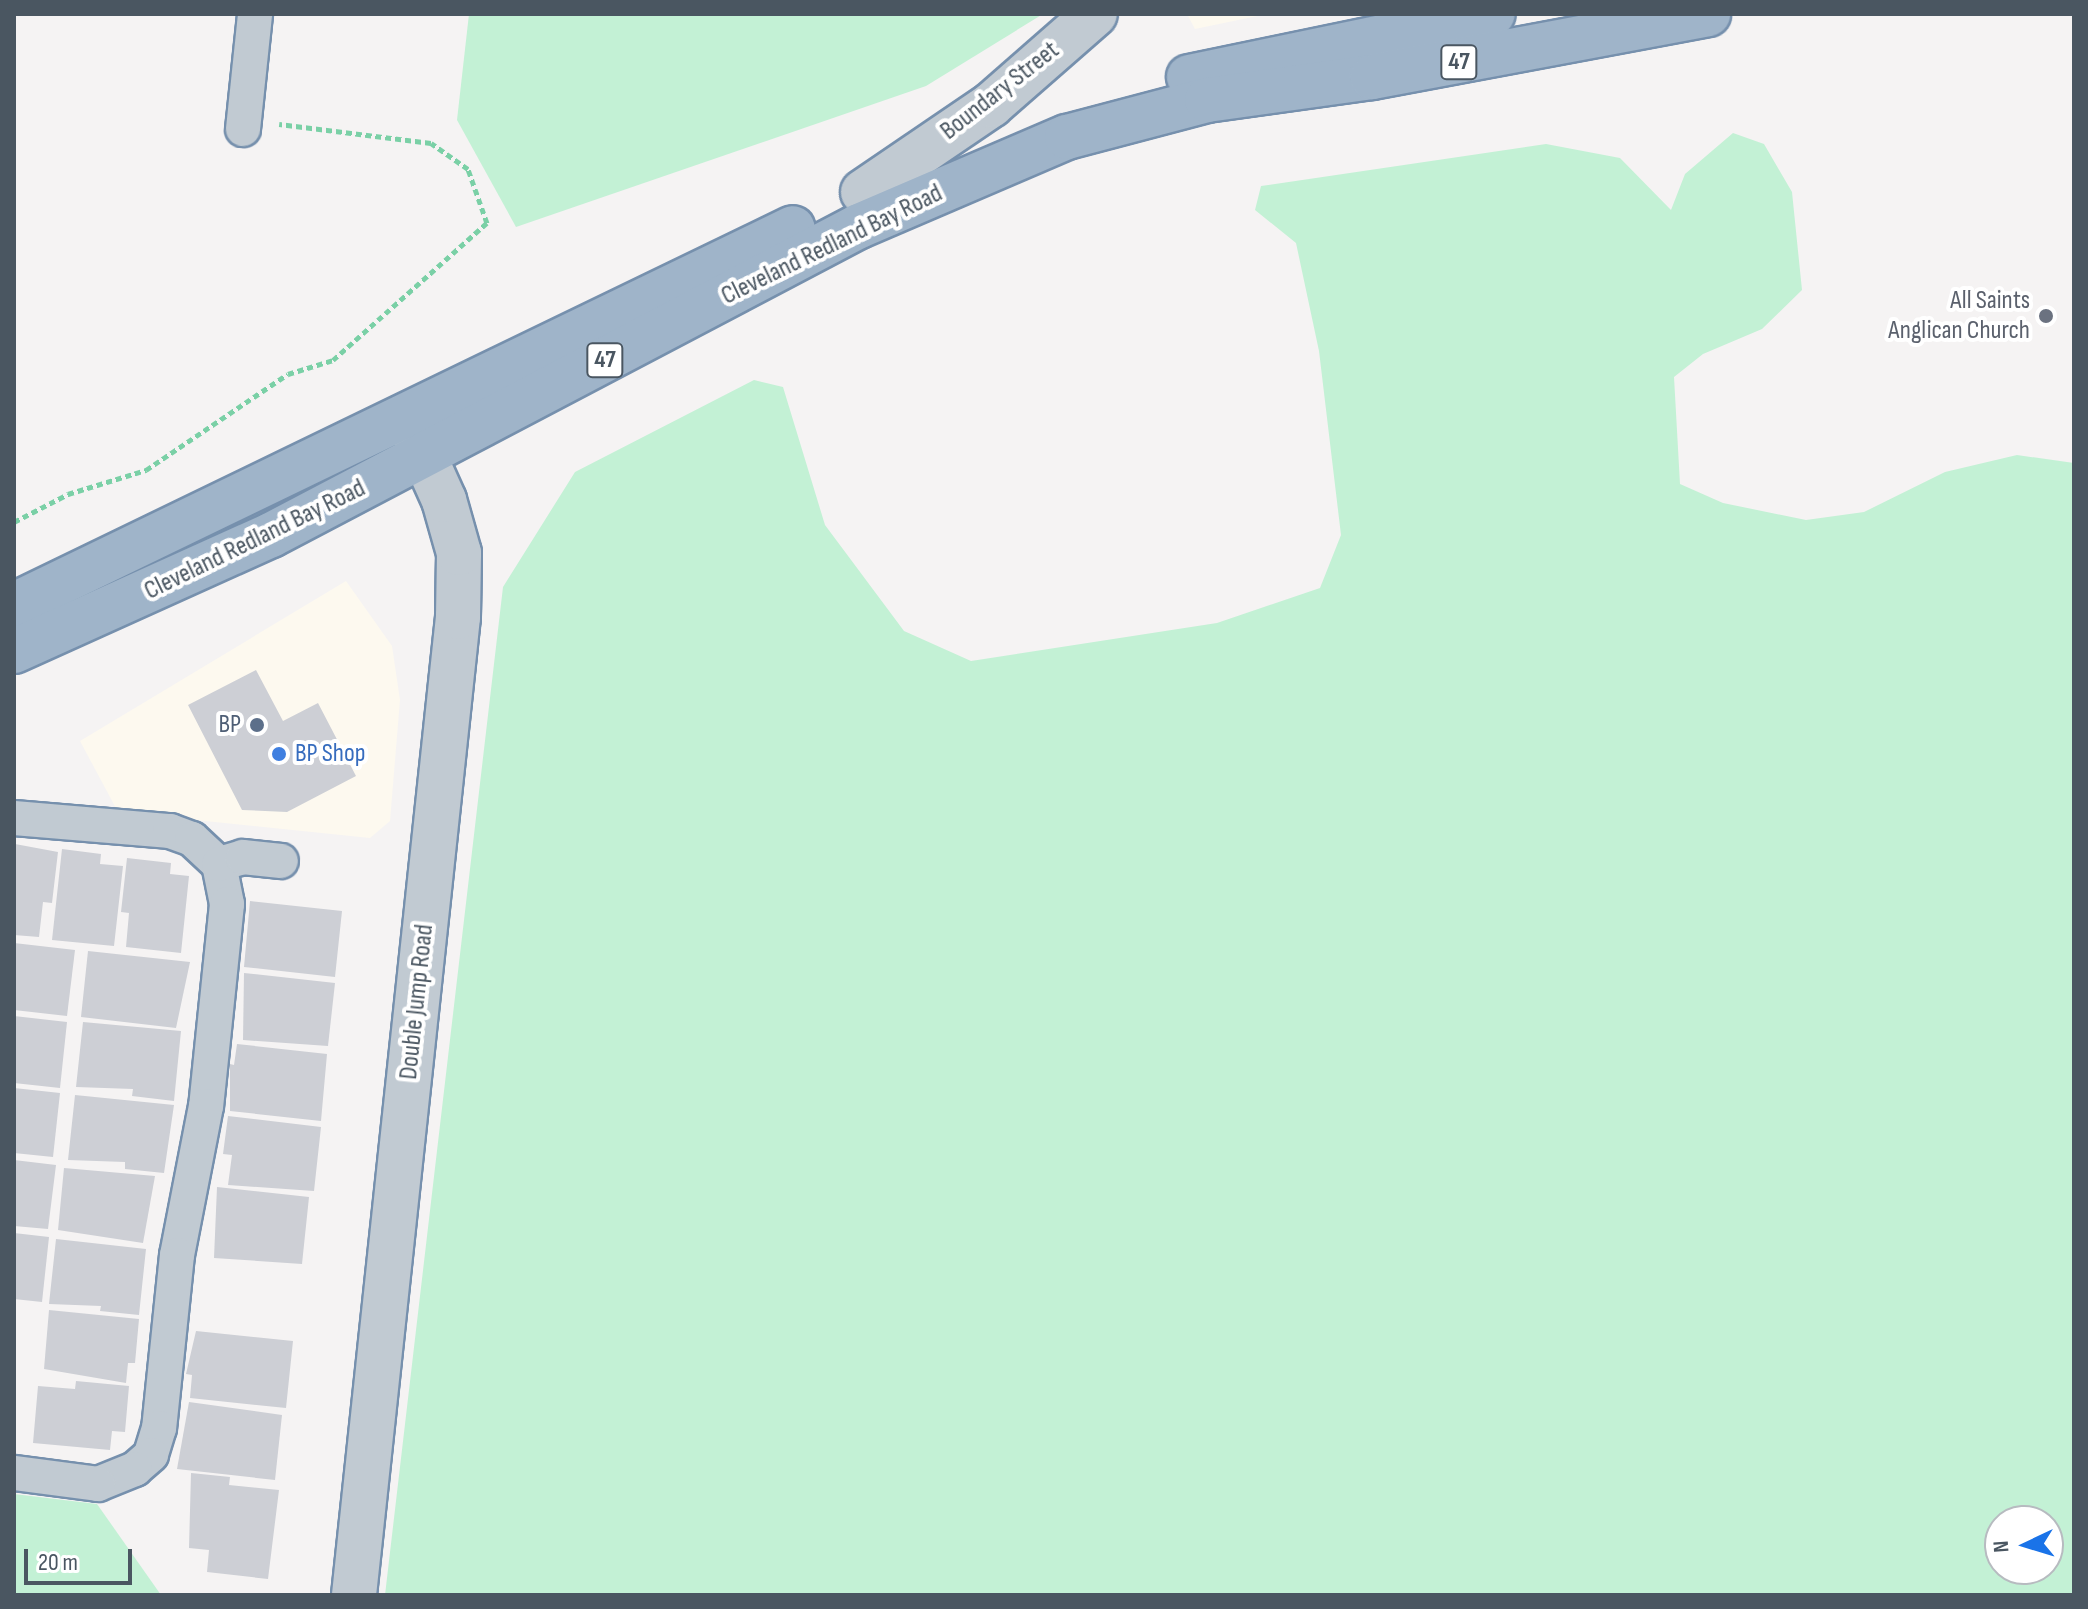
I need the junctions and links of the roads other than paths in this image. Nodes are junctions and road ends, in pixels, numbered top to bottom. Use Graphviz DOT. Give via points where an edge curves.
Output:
graph roads {
  1 [pos="255,14"];
  2 [pos="1095,14"];
  3 [pos="1493,14"];
  4 [pos="1708,14"];
  5 [pos="243,129"];
  6 [pos="863,192"];
  7 [pos="415,437"];
  8 [pos="14,605"];
  9 [pos="14,651"];
  10 [pos="14,818"];
  11 [pos="281,861"];
  12 [pos="219,864"];
  13 [pos="14,1473"];
  14 [pos="354,1595"];
  1 -- 5 [label="street"];
  2 -- 6 [label="street, Boundary Street" via="991,105"];
  3 -- 6 [label="highway, Cleveland Redland Bay Road / 47" via="1216,70 1028,121"];
  4 -- 7 [label="highway, Cleveland Redland Bay Road / 47" via="1431,67 1207,100 1067,137 859,226"];
  6 -- 7 [label="highway, Cleveland Redland Bay Road / 47"];
  7 -- 8 [label="highway, Cleveland Redland Bay Road / 47"];
  7 -- 9 [label="highway, Cleveland Redland Bay Road / 47" via="176,581"];
  7 -- 14 [label="street, Double Jump Road" via="444,500 459,553 458,617"];
  10 -- 12 [label="street" via="170,831 192,839"];
  11 -- 12 [label="street" via="243,857"];
  12 -- 13 [label="street" via="227,904 206,1106 177,1255 159,1428 151,1455 135,1469 98,1484"];
}
